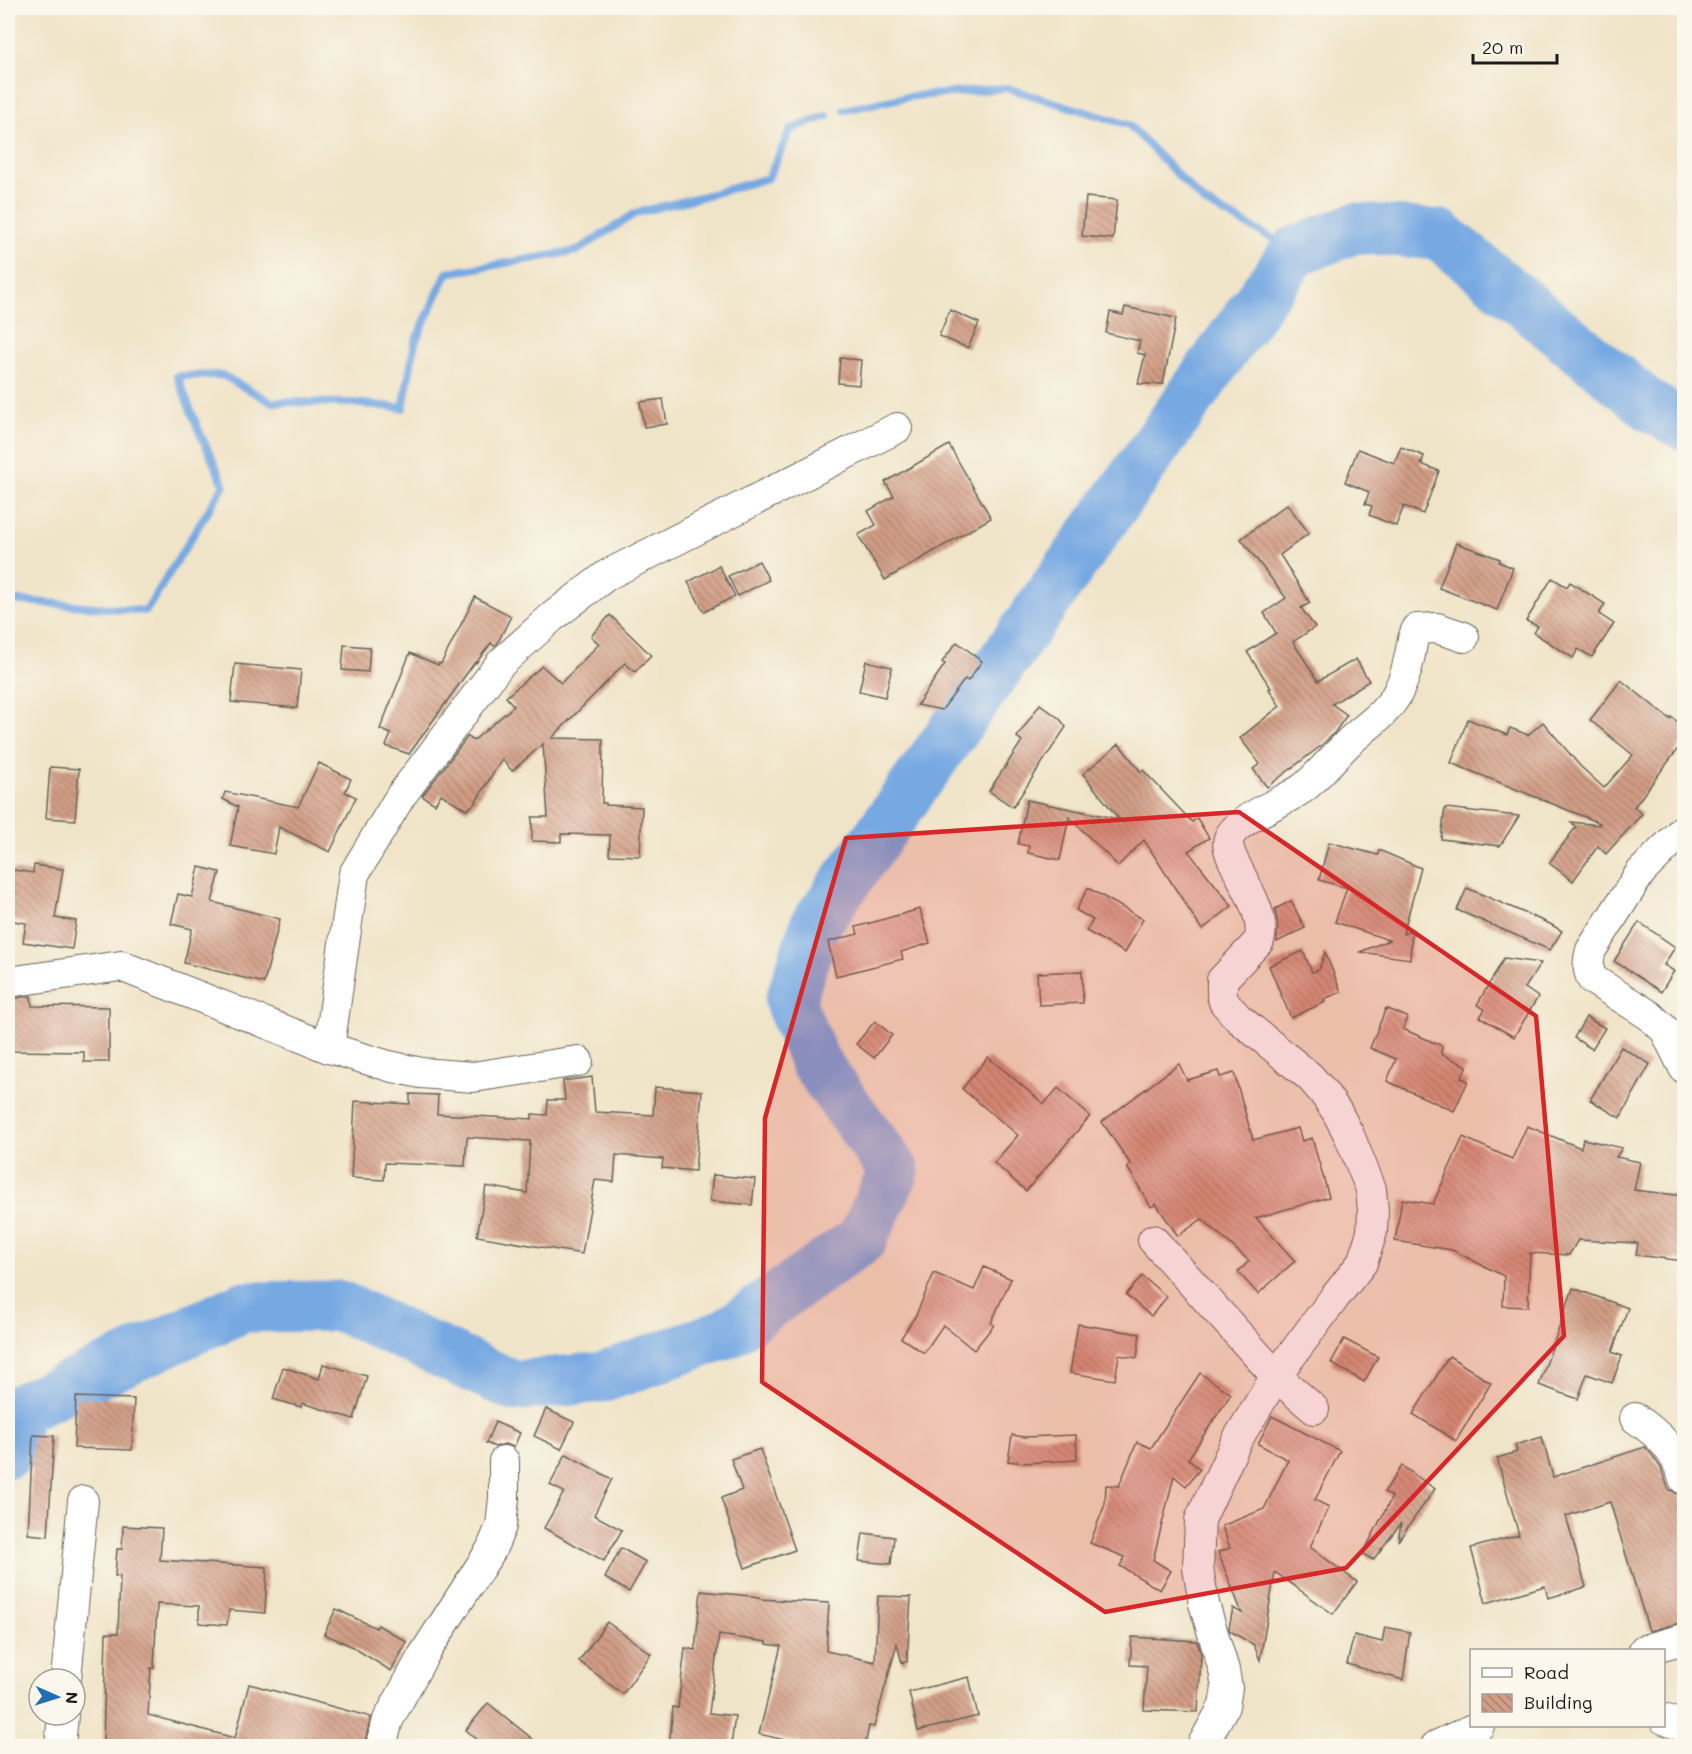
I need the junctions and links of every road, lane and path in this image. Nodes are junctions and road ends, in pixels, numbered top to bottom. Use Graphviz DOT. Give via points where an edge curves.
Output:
graph roads {
  1 [pos="897,428"];
  2 [pos="1464,637"];
  3 [pos="1684,829"];
  4 [pos="8,982"];
  5 [pos="329,1048"];
  6 [pos="578,1061"];
  7 [pos="1684,1068"];
  8 [pos="1153,1240"];
  9 [pos="1276,1376"];
  10 [pos="1314,1409"];
  11 [pos="1635,1418"];
  12 [pos="504,1461"];
  13 [pos="1684,1479"];
  14 [pos="83,1501"];
  15 [pos="1684,1639"];
  16 [pos="1648,1649"];
  17 [pos="67,1667"];
  18 [pos="1665,1719"];
  19 [pos="62,1727"];
  20 [pos="1475,1727"];
  21 [pos="1684,1727"];
  22 [pos="60,1746"];
  23 [pos="381,1746"];
  24 [pos="1202,1746"];
  25 [pos="1436,1746"];
  1 -- 5 [label="street" via="607,575 500,664 400,796 354,874"];
  2 -- 9 [label="street" via="1437,628 1417,629 1411,638 1409,660 1398,693 1386,709 1305,787 1238,826 1229,836 1231,855 1254,900 1262,934 1222,980 1221,995 1238,1018 1323,1092 1349,1135 1371,1189 1373,1211 1372,1232 1362,1263"];
  3 -- 7 [label="street" via="1641,872 1588,959 1592,979 1649,1015 1665,1030"];
  4 -- 5 [label="street" via="121,966"];
  5 -- 6 [label="street" via="421,1073 473,1077"];
  8 -- 9 [label="street"];
  9 -- 10 [label="street"];
  9 -- 24 [label="street" via="1238,1440 1200,1520 1198,1568 1227,1688 1224,1706"];
  11 -- 13 [label="street" via="1658,1434 1680,1464"];
  12 -- 23 [label="street" via="501,1527 491,1550 423,1656 388,1720"];
  14 -- 17 [label="street"];
  15 -- 16 [label="street"];
  18 -- 21 [label="street"];
  19 -- 22 [label="street"];
  20 -- 25 [label="street"];
}
